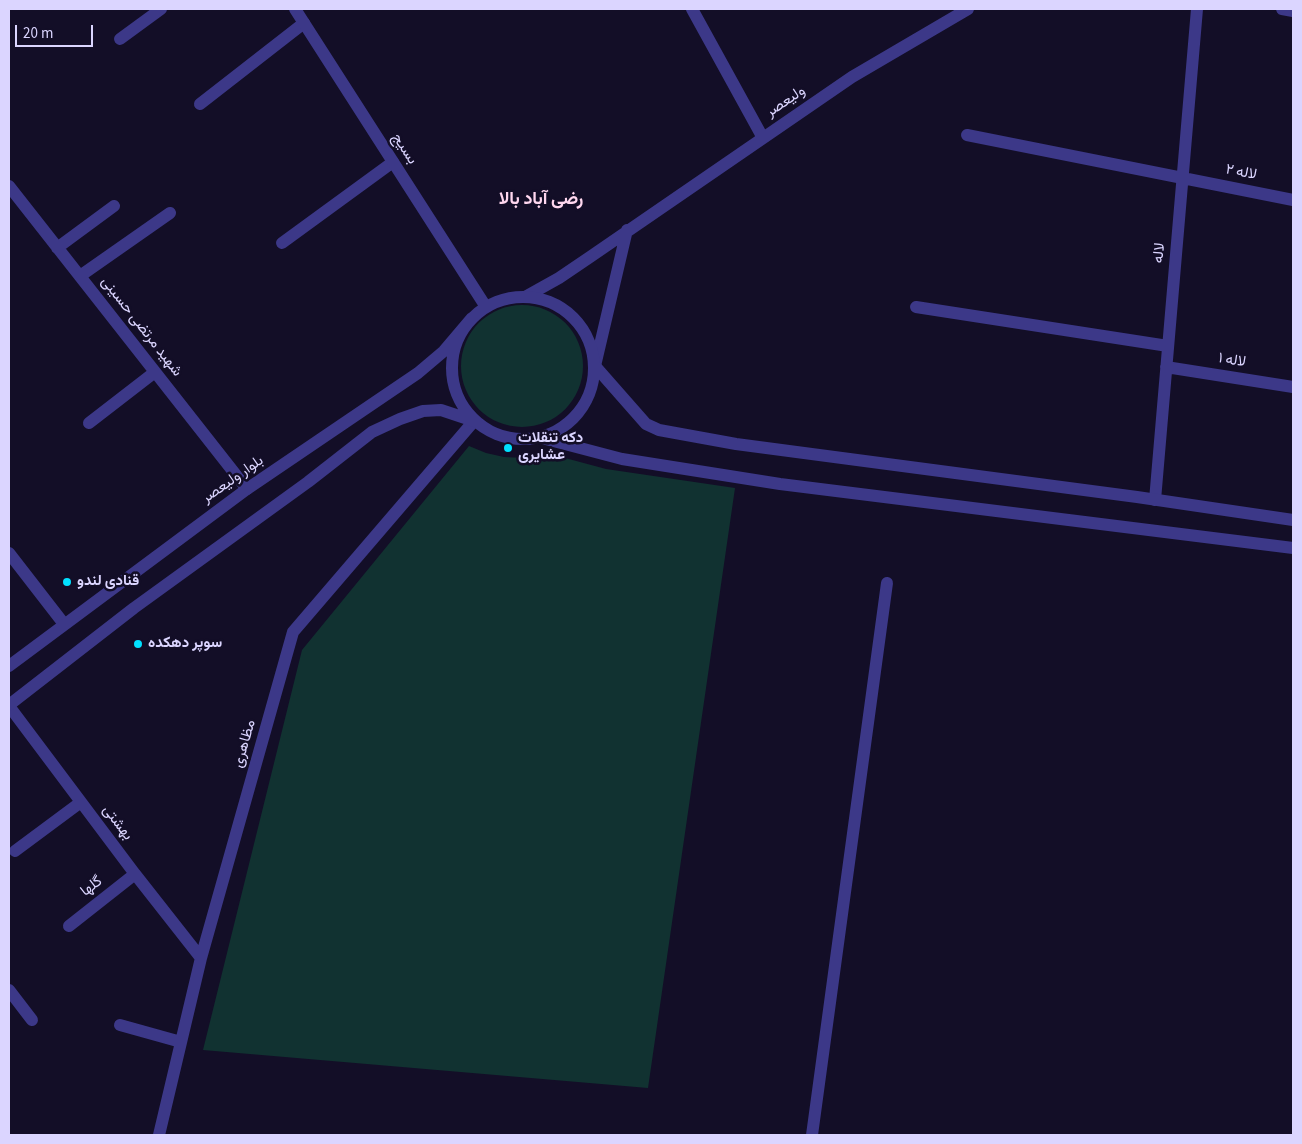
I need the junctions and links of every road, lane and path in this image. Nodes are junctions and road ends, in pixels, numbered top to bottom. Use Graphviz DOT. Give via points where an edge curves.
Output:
graph roads {
  1 [pos="161,9"];
  2 [pos="295,9"];
  3 [pos="692,9"];
  4 [pos="968,9"];
  5 [pos="1198,9"];
  6 [pos="1282,9"];
  7 [pos="1293,11"];
  8 [pos="952,13"];
  9 [pos="304,23"];
  10 [pos="120,39"];
  11 [pos="200,104"];
  12 [pos="968,135"];
  13 [pos="762,138"];
  14 [pos="393,162"];
  15 [pos="1183,179"];
  16 [pos="9,186"];
  17 [pos="1293,200"];
  18 [pos="114,206"];
  19 [pos="170,213"];
  20 [pos="627,230"];
  21 [pos="282,243"];
  22 [pos="57,248"];
  23 [pos="80,276"];
  24 [pos="525,297"];
  25 [pos="486,307"];
  26 [pos="916,307"];
  27 [pos="472,318"];
  28 [pos="1168,346"];
  29 [pos="595,366"];
  30 [pos="1166,367"];
  31 [pos="155,372"];
  32 [pos="1293,387"];
  33 [pos="474,421"];
  34 [pos="89,423"];
  35 [pos="542,438"];
  36 [pos="247,489"];
  37 [pos="1155,500"];
  38 [pos="1293,520"];
  39 [pos="1293,548"];
  40 [pos="9,553"];
  41 [pos="887,583"];
  42 [pos="64,624"];
  43 [pos="9,666"];
  44 [pos="9,705"];
  45 [pos="81,802"];
  46 [pos="14,851"];
  47 [pos="135,874"];
  48 [pos="69,926"];
  49 [pos="201,958"];
  50 [pos="9,990"];
  51 [pos="32,1020"];
  52 [pos="120,1024"];
  53 [pos="181,1042"];
  54 [pos="159,1135"];
  55 [pos="812,1135"];
  1 -- 10 [label="street"];
  2 -- 9 [label="street, بسیج"];
  3 -- 13 [label="street"];
  4 -- 8 [label="street, ولیعصر"];
  5 -- 15 [label="street, لاله"];
  6 -- 7 [label="street"];
  8 -- 13 [label="street, ولیعصر"];
  9 -- 11 [label="street"];
  9 -- 14 [label="street, بسیج"];
  12 -- 15 [label="street, لاله ۲"];
  13 -- 20 [label="street, ولیعصر"];
  14 -- 21 [label="street"];
  14 -- 25 [label="street, بسیج"];
  15 -- 17 [label="street, لاله ۲"];
  15 -- 28 [label="street, لاله"];
  16 -- 22 [label="street, شهید مرتضی حسینی"];
  18 -- 22 [label="street"];
  19 -- 23 [label="street"];
  20 -- 24 [label="street, ولیعصر" via="559,278"];
  20 -- 29 [label="street"];
  22 -- 23 [label="street, شهید مرتضی حسینی"];
  23 -- 31 [label="street, شهید مرتضی حسینی"];
  24 -- 25 [label="street" via="505,299"];
  24 -- 29 [label="street" via="547,300 566,311 581,326 591,345"];
  25 -- 27 [label="street"];
  26 -- 28 [label="street"];
  27 -- 33 [label="street" via="458,338 452,378 456,394"];
  27 -- 36 [label="street, بلوار ولیعصر" via="444,351 418,373"];
  28 -- 30 [label="street, لاله"];
  29 -- 35 [label="street" via="592,390 581,412 564,428"];
  29 -- 37 [label="street" via="646,424 659,430 736,444"];
  30 -- 32 [label="street, لاله ۱"];
  30 -- 37 [label="street, لاله"];
  31 -- 34 [label="street"];
  31 -- 36 [label="street, شهید مرتضی حسینی"];
  33 -- 35 [label="street" via="494,434 518,440"];
  33 -- 44 [label="street" via="441,410 400,419 372,432"];
  33 -- 49 [label="street, مظاهری" via="293,632"];
  35 -- 39 [label="street" via="622,459 780,484"];
  36 -- 42 [label="street, بلوار ولیعصر"];
  37 -- 38 [label="street"];
  40 -- 42 [label="street"];
  41 -- 55 [label="street"];
  42 -- 43 [label="street, بلوار ولیعصر"];
  44 -- 45 [label="street, بهشتی"];
  45 -- 46 [label="street"];
  45 -- 47 [label="street, بهشتی"];
  47 -- 48 [label="street, گلها"];
  47 -- 49 [label="street, بهشتی"];
  49 -- 53 [label="street, مظاهری"];
  50 -- 51 [label="street"];
  52 -- 53 [label="street"];
  53 -- 54 [label="street, مظاهری"];
}
